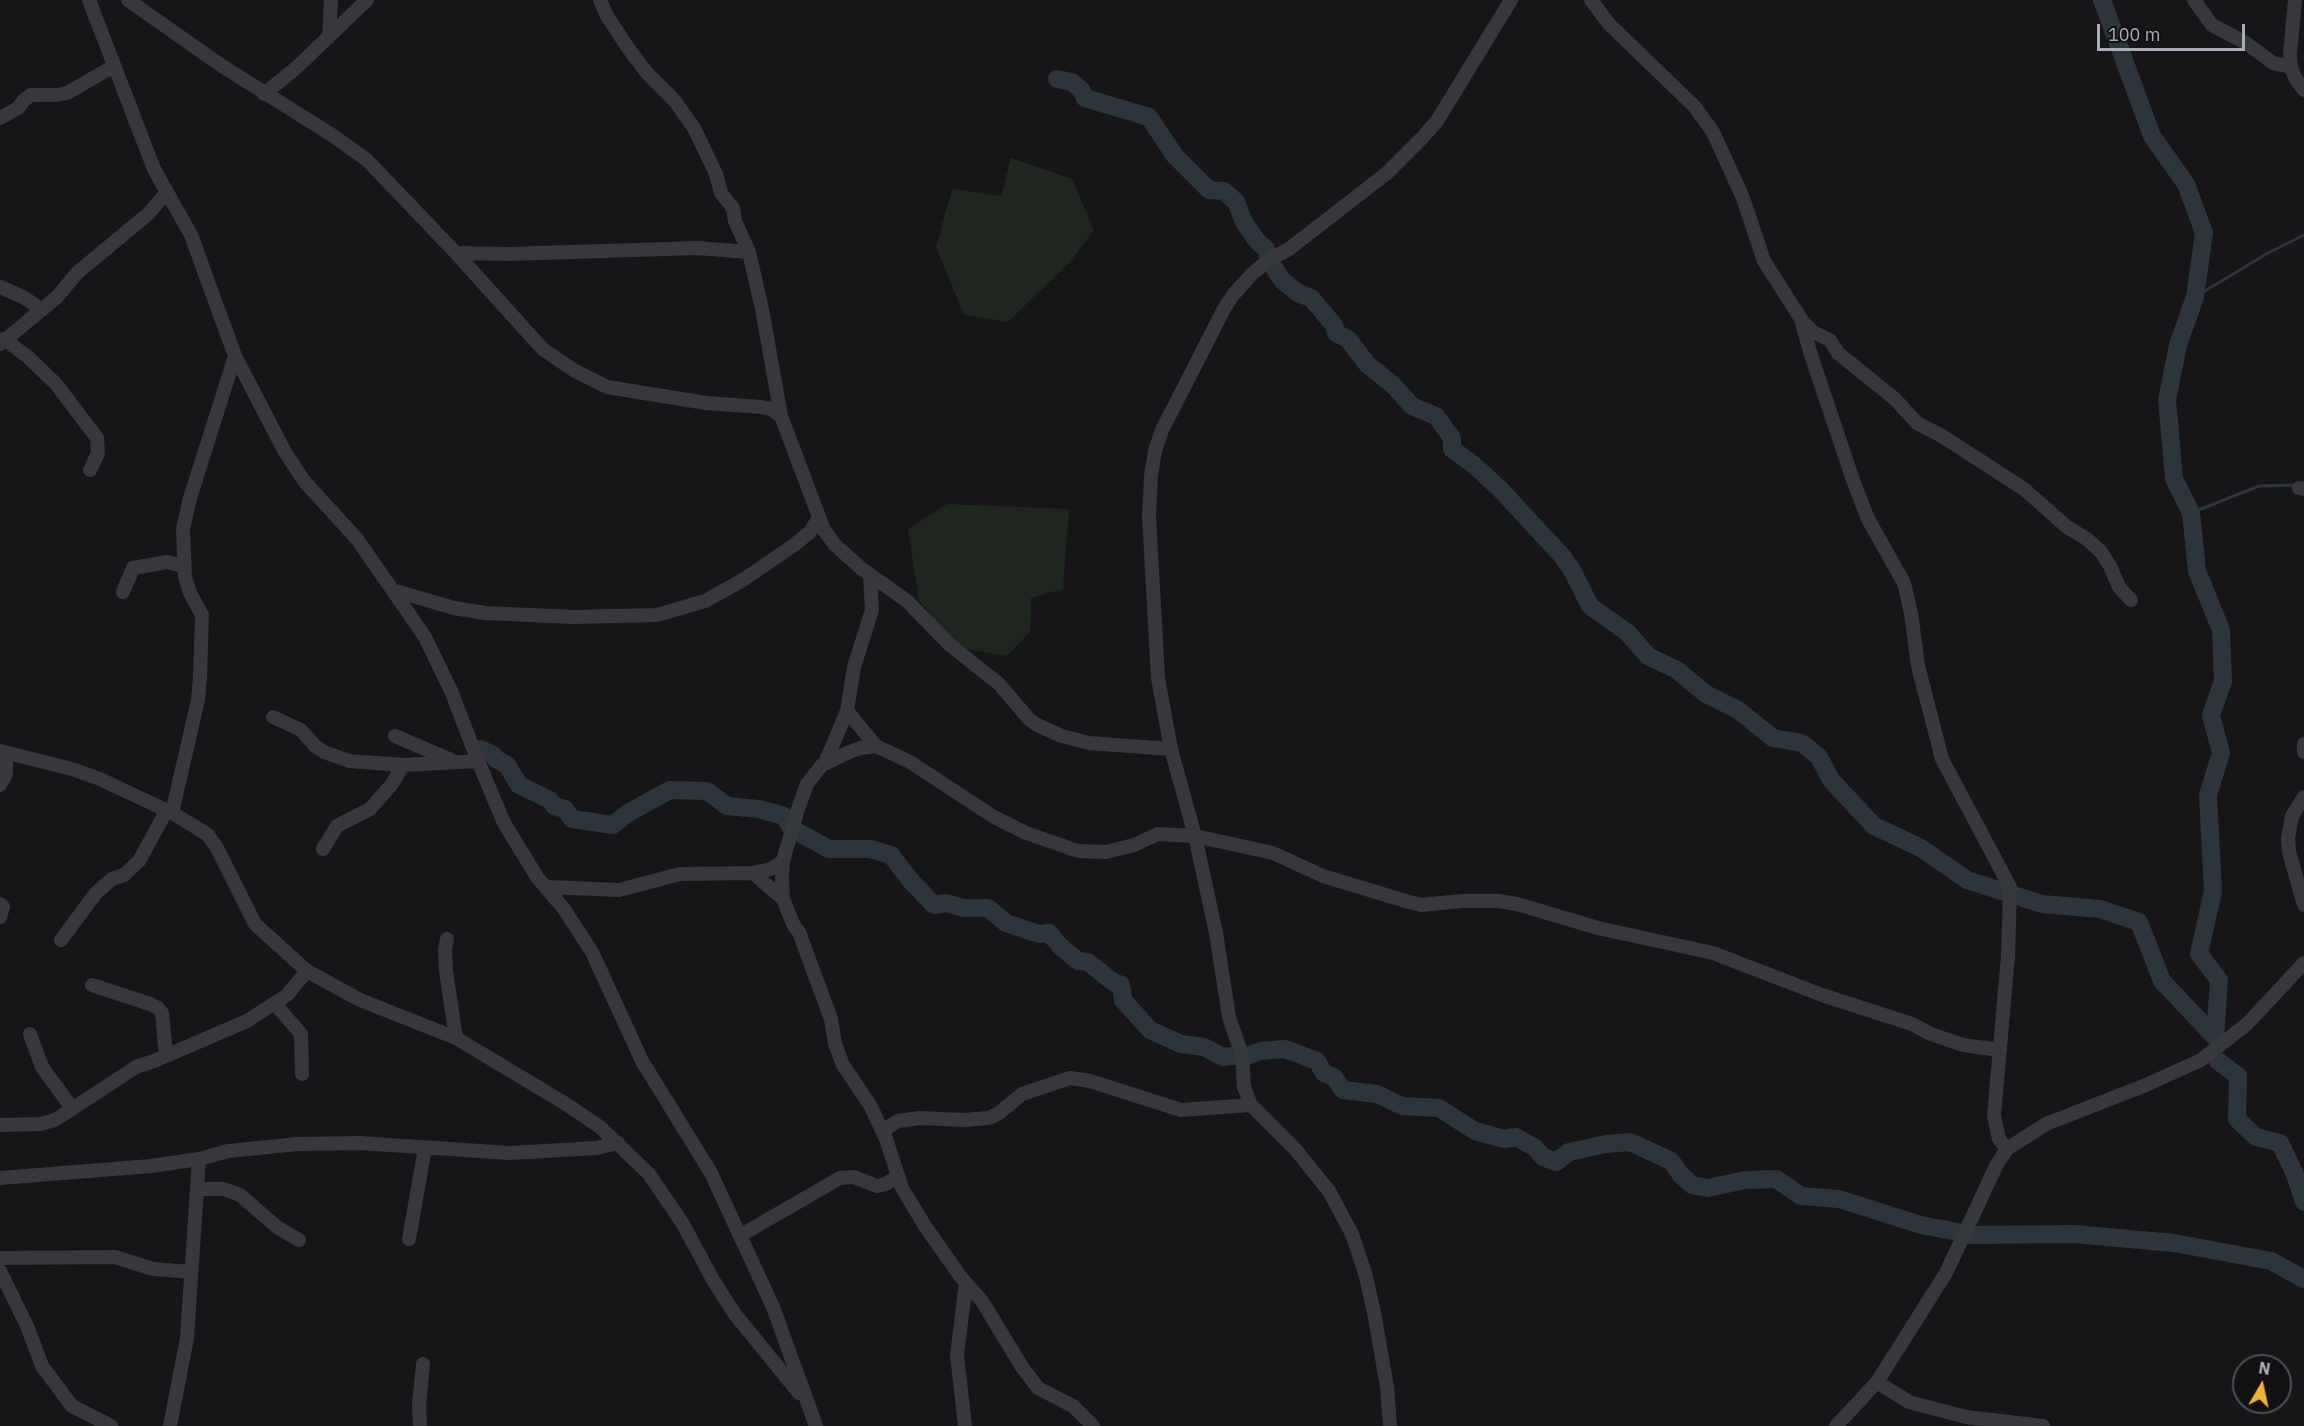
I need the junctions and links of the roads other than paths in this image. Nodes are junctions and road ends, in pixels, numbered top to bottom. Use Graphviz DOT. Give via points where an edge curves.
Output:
graph roads {
  1 [pos="89,0"];
  2 [pos="128,0"];
  3 [pos="331,0"];
  4 [pos="367,0"];
  5 [pos="600,0"];
  6 [pos="1511,0"];
  7 [pos="1591,0"];
  8 [pos="2194,0"];
  9 [pos="2295,0"];
  10 [pos="329,37"];
  11 [pos="114,66"];
  12 [pos="2291,67"];
  13 [pos="2304,90"];
  14 [pos="264,94"];
  15 [pos="0,118"];
  16 [pos="167,192"];
  17 [pos="749,252"];
  18 [pos="456,253"];
  19 [pos="0,287"];
  20 [pos="41,309"];
  21 [pos="1801,320"];
  22 [pos="2,341"];
  23 [pos="235,356"];
  24 [pos="781,416"];
  25 [pos="90,470"];
  26 [pos="819,518"];
  27 [pos="183,566"];
  28 [pos="870,575"];
  29 [pos="392,590"];
  30 [pos="123,592"];
  31 [pos="2131,600"];
  32 [pos="847,711"];
  33 [pos="273,717"];
  34 [pos="395,736"];
  35 [pos="2304,744"];
  36 [pos="876,746"];
  37 [pos="1171,748"];
  38 [pos="3,752"];
  39 [pos="2304,752"];
  40 [pos="453,761"];
  41 [pos="478,761"];
  42 [pos="825,764"];
  43 [pos="403,765"];
  44 [pos="0,785"];
  45 [pos="2304,797"];
  46 [pos="169,811"];
  47 [pos="1195,836"];
  48 [pos="322,849"];
  49 [pos="783,861"];
  50 [pos="753,873"];
  51 [pos="548,887"];
  52 [pos="783,899"];
  53 [pos="0,904"];
  54 [pos="2304,905"];
  55 [pos="0,917"];
  56 [pos="447,939"];
  57 [pos="61,940"];
  58 [pos="2304,963"];
  59 [pos="307,971"];
  60 [pos="92,986"];
  61 [pos="274,1004"];
  62 [pos="30,1034"];
  63 [pos="456,1038"];
  64 [pos="2000,1050"];
  65 [pos="166,1056"];
  66 [pos="302,1074"];
  67 [pos="1251,1105"];
  68 [pos="72,1108"];
  69 [pos="0,1125"];
  70 [pos="882,1131"];
  71 [pos="618,1143"];
  72 [pos="425,1148"];
  73 [pos="2007,1149"];
  74 [pos="200,1159"];
  75 [pos="897,1176"];
  76 [pos="0,1178"];
  77 [pos="196,1189"];
  78 [pos="741,1235"];
  79 [pos="409,1239"];
  80 [pos="300,1240"];
  81 [pos="0,1258"];
  82 [pos="0,1271"];
  83 [pos="191,1272"];
  84 [pos="966,1283"];
  85 [pos="423,1364"];
  86 [pos="1877,1382"];
  87 [pos="805,1399"];
  88 [pos="111,1426"];
  89 [pos="170,1426"];
  90 [pos="420,1426"];
  91 [pos="816,1426"];
  92 [pos="965,1426"];
  93 [pos="1092,1426"];
  94 [pos="1390,1426"];
  95 [pos="1836,1426"];
  96 [pos="2043,1426"];
  1 -- 11 [label="street"];
  2 -- 14 [label="street"];
  3 -- 10 [label="street"];
  4 -- 10 [label="street"];
  5 -- 17 [label="street" via="628,48 694,128"];
  6 -- 37 [label="street" via="1437,121 1422,138 1387,173 1289,249 1269,260 1233,295 1162,430 1151,476 1149,516 1155,656"];
  7 -- 21 [label="street" via="1609,24 1709,125 1743,198 1764,261"];
  8 -- 12 [label="street" via="2212,25 2273,63"];
  9 -- 12 [label="street"];
  10 -- 14 [label="street"];
  11 -- 15 [label="street" via="67,93 31,95"];
  11 -- 16 [label="street" via="154,169"];
  12 -- 13 [label="street"];
  14 -- 18 [label="street" via="367,160"];
  16 -- 20 [label="street"];
  16 -- 23 [label="street" via="191,235"];
  17 -- 18 [label="street" via="697,248 509,255"];
  17 -- 24 [label="street"];
  18 -- 24 [label="street" via="544,350 591,381 624,391 761,407"];
  19 -- 20 [label="street"];
  20 -- 22 [label="street"];
  21 -- 31 [label="street" via="1813,332 1830,340 1838,353 1895,399 1917,423 2024,489 2067,527 2087,539 2101,552 2119,588"];
  21 -- 64 [label="street" via="1868,519 1904,583 1918,666 1942,759 2010,887"];
  22 -- 25 [label="street" via="28,357 56,384 98,438 98,453"];
  23 -- 27 [label="street" via="185,516"];
  23 -- 29 [label="street" via="304,481 357,539"];
  24 -- 26 [label="street"];
  26 -- 28 [label="street" via="835,545"];
  26 -- 29 [label="street" via="810,532 743,580 705,601 657,615 485,613"];
  27 -- 30 [label="street" via="167,562 133,568"];
  27 -- 46 [label="street" via="190,593 202,615 200,676 198,700"];
  28 -- 32 [label="street" via="872,610 854,667"];
  28 -- 37 [label="street" via="896,592 950,645 999,684 1037,725 1089,743"];
  29 -- 41 [label="street" via="425,637"];
  32 -- 36 [label="street"];
  32 -- 42 [label="street"];
  33 -- 43 [label="street" via="301,730 324,752 349,760"];
  34 -- 40 [label="street"];
  35 -- 39 [label="street"];
  36 -- 42 [label="street" via="860,748"];
  36 -- 47 [label="street" via="910,762 994,817 1078,851 1106,852 1154,835"];
  37 -- 47 [label="street"];
  38 -- 44 [label="street" via="6,774"];
  38 -- 46 [label="street" via="72,769"];
  40 -- 41 [label="street"];
  40 -- 43 [label="street"];
  41 -- 51 [label="street" via="504,823 537,877"];
  42 -- 49 [label="street" via="807,784 800,799"];
  43 -- 48 [label="street" via="370,809 338,826"];
  45 -- 54 [label="street" via="2292,816 2288,838"];
  46 -- 57 [label="street" via="139,861 96,893"];
  46 -- 59 [label="street" via="208,835 255,924"];
  47 -- 64 [label="street" via="1273,853 1323,876 1421,905 1462,901 1517,904 1598,928 1713,954 1963,1045"];
  47 -- 67 [label="street" via="1229,1017 1242,1055 1244,1087"];
  49 -- 50 [label="street"];
  49 -- 52 [label="street"];
  50 -- 51 [label="street" via="680,874 619,890"];
  50 -- 52 [label="street"];
  51 -- 78 [label="street" via="592,952 642,1061 702,1157"];
  52 -- 70 [label="street" via="831,1019 843,1065"];
  53 -- 55 [label="street"];
  56 -- 63 [label="street" via="446,971"];
  58 -- 73 [label="street" via="2247,1024 2201,1060 2046,1124"];
  59 -- 61 [label="street"];
  59 -- 63 [label="street" via="360,999"];
  60 -- 65 [label="street" via="158,1008 162,1013"];
  61 -- 65 [label="street" via="247,1021"];
  61 -- 66 [label="street" via="301,1034"];
  62 -- 68 [label="street" via="42,1067"];
  63 -- 71 [label="street" via="566,1104"];
  64 -- 73 [label="street" via="1994,1116 1999,1139"];
  65 -- 68 [label="street" via="136,1067"];
  67 -- 70 [label="street" via="1181,1110 1070,1078 1022,1094 990,1118 920,1118 898,1121"];
  67 -- 94 [label="street" via="1308,1164 1329,1191 1352,1234 1374,1312"];
  68 -- 69 [label="street" via="48,1122"];
  70 -- 75 [label="street"];
  71 -- 72 [label="street" via="597,1148 510,1153"];
  71 -- 87 [label="street" via="649,1174 734,1313"];
  72 -- 74 [label="street" via="298,1144 228,1151"];
  72 -- 79 [label="street"];
  73 -- 86 [label="street" via="1946,1273"];
  74 -- 76 [label="street"];
  74 -- 77 [label="street"];
  75 -- 78 [label="street" via="877,1186 854,1177 840,1178"];
  75 -- 84 [label="street" via="925,1226"];
  77 -- 80 [label="street" via="224,1189 240,1195 277,1227"];
  77 -- 83 [label="street"];
  78 -- 87 [label="street" via="773,1307"];
  81 -- 83 [label="street" via="115,1257 153,1269"];
  82 -- 88 [label="street" via="42,1366 72,1406"];
  83 -- 89 [label="street" via="187,1338"];
  84 -- 92 [label="street" via="957,1355"];
  84 -- 93 [label="street" via="982,1301 1038,1388 1073,1406"];
  85 -- 90 [label="street"];
  86 -- 95 [label="street"];
  86 -- 96 [label="street" via="1909,1402 1966,1417"];
  87 -- 91 [label="street"];
}
